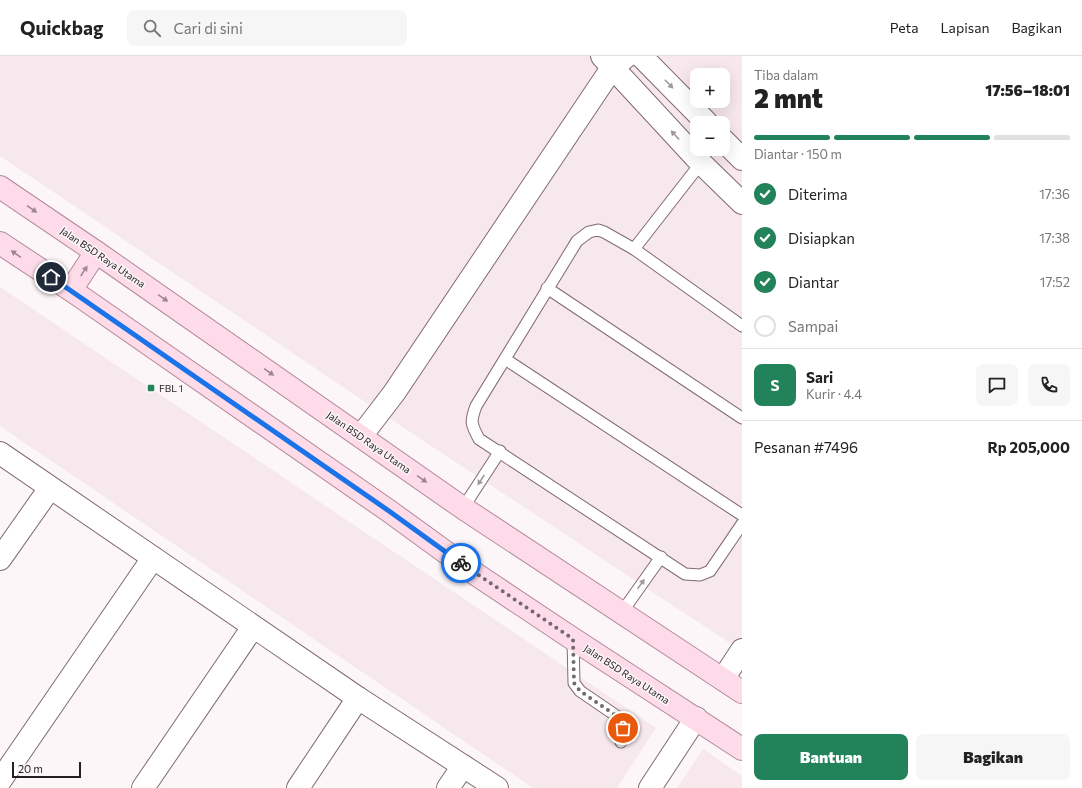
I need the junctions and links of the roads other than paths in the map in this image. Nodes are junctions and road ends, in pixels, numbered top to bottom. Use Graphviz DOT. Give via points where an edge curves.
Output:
graph roads {
  1 [pos="641,56"];
  2 [pos="614,60"];
  3 [pos="700,116"];
  4 [pos="730,147"];
  5 [pos="742,159"];
  6 [pos="701,163"];
  7 [pos="0,187"];
  8 [pos="742,203"];
  9 [pos="0,243"];
  10 [pos="634,248"];
  11 [pos="96,252"];
  12 [pos="548,288"];
  13 [pos="71,290"];
  14 [pos="742,326"];
  15 [pos="505,359"];
  16 [pos="742,418"];
  17 [pos="361,436"];
  18 [pos="500,451"];
  19 [pos="0,453"];
  20 [pos="50,488"];
  21 [pos="463,508"];
  22 [pos="742,515"];
  23 [pos="742,524"];
  24 [pos="661,557"];
  25 [pos="153,558"];
  26 [pos="0,559"];
  27 [pos="622,612"];
  28 [pos="253,627"];
  29 [pos="573,639"];
  30 [pos="742,650"];
  31 [pos="723,679"];
  32 [pos="742,692"];
  33 [pos="358,698"];
  34 [pos="696,718"];
  35 [pos="621,742"];
  36 [pos="742,749"];
  37 [pos="463,766"];
  38 [pos="0,781"];
  39 [pos="143,788"];
  40 [pos="298,788"];
  41 [pos="448,788"];
  42 [pos="497,788"];
  43 [pos="650,788"];
  1 -- 3 [label="street, one-way"];
  6 -- 2 [label="street, one-way"];
  2 -- 17 [label="street" via="399,386"];
  4 -- 5 [label="street"];
  6 -- 8 [label="street"];
  6 -- 10 [label="lane"];
  7 -- 11 [label="main road, Jalan BSD Raya Utama, one-way"];
  13 -- 9 [label="main road, Jalan BSD Raya Utama, one-way"];
  10 -- 12 [label="lane" via="604,232 589,232 577,241"];
  10 -- 14 [label="lane"];
  13 -- 11 [label="main road, one-way"];
  11 -- 17 [label="main road, Jalan BSD Raya Utama, one-way"];
  12 -- 15 [label="lane"];
  12 -- 16 [label="lane"];
  13 -- 29 [label="main road, Jalan BSD Raya Utama" via="477,575"];
  15 -- 18 [label="lane" via="476,406 471,420 479,439"];
  15 -- 22 [label="lane"];
  17 -- 21 [label="main road, Jalan BSD Raya Utama, one-way"];
  18 -- 21 [label="lane, one-way"];
  18 -- 24 [label="lane"];
  19 -- 20 [label="street"];
  20 -- 25 [label="street"];
  20 -- 26 [label="street"];
  21 -- 27 [label="main road, Jalan BSD Raya Utama"];
  23 -- 24 [label="lane" via="710,571 700,575 685,574"];
  27 -- 24 [label="lane, one-way"];
  25 -- 28 [label="street"];
  25 -- 38 [label="street"];
  27 -- 31 [label="main road, Jalan BSD Raya Utama"];
  28 -- 33 [label="street"];
  28 -- 39 [label="street"];
  29 -- 34 [label="main road, Jalan BSD Raya Utama"];
  29 -- 35 [label="lane" via="574,683 580,691 618,717 623,728"];
  30 -- 31 [label="street"];
  31 -- 32 [label="main road, Jalan BSD Raya Utama"];
  33 -- 37 [label="street"];
  33 -- 40 [label="street"];
  34 -- 36 [label="main road, Jalan BSD Raya Utama"];
  34 -- 43 [label="street"];
  37 -- 41 [label="street"];
  37 -- 42 [label="street"];
}
